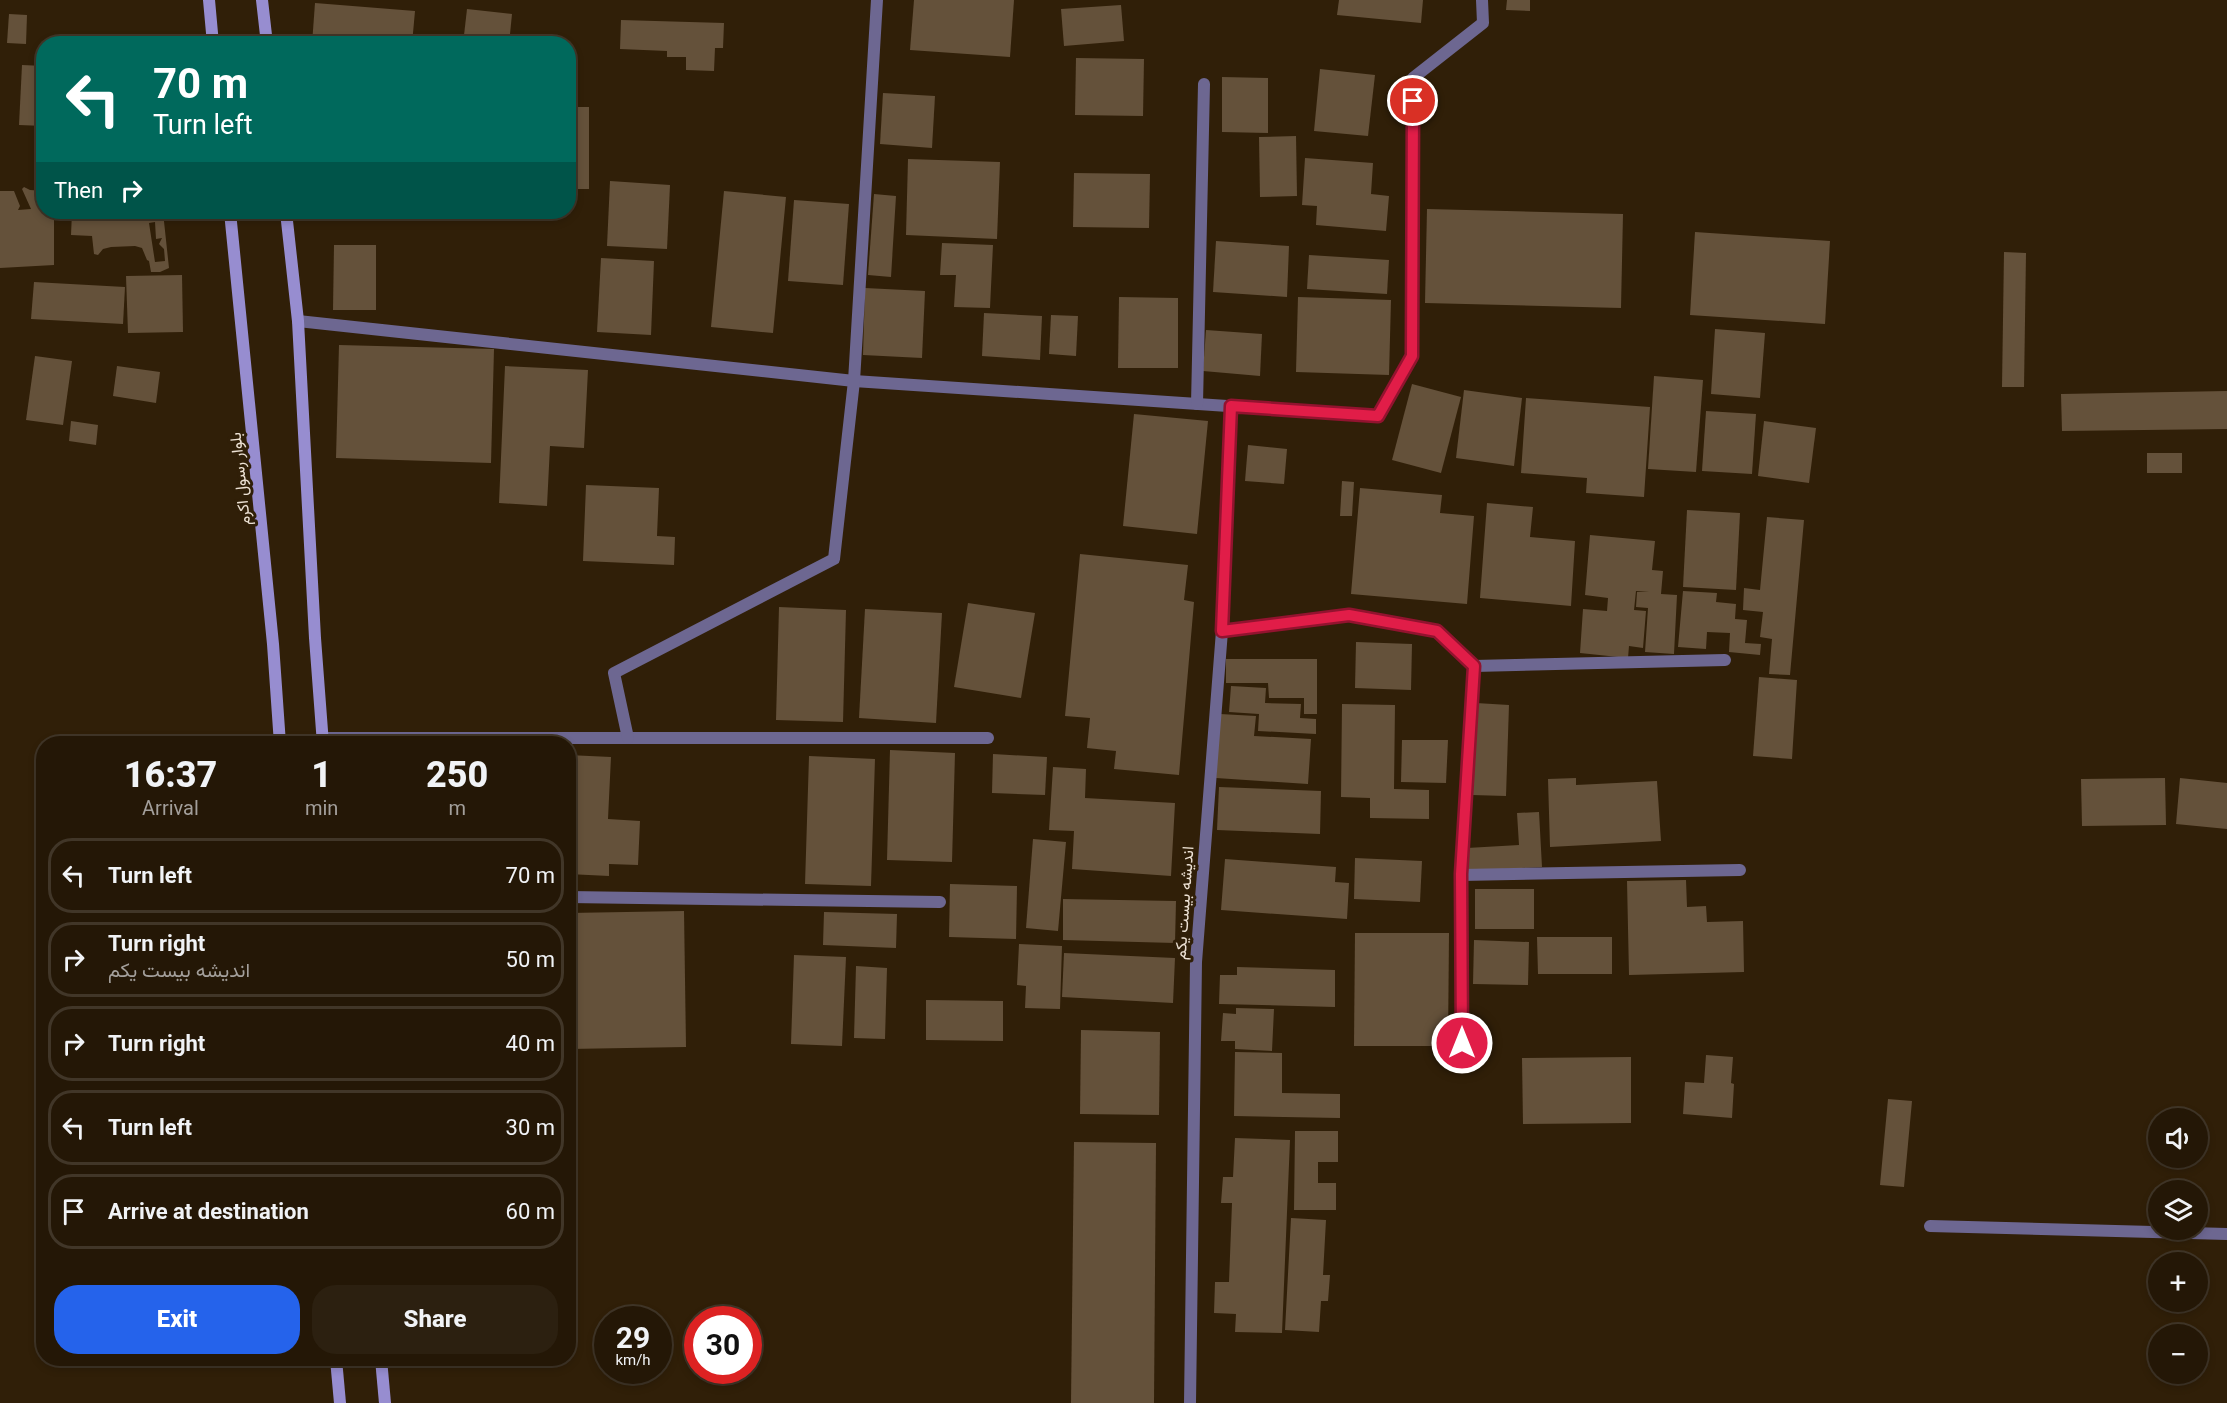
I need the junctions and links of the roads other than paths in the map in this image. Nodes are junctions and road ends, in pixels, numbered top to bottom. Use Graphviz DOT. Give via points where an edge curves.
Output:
graph roads {
  1 [pos="209,0"];
  2 [pos="262,0"];
  3 [pos="877,0"];
  4 [pos="1482,0"];
  5 [pos="212,36"];
  6 [pos="266,36"];
  7 [pos="1204,84"];
  8 [pos="231,219"];
  9 [pos="287,219"];
  10 [pos="298,321"];
  11 [pos="854,381"];
  12 [pos="1197,404"];
  13 [pos="1231,406"];
  14 [pos="1222,631"];
  15 [pos="1725,660"];
  16 [pos="1474,666"];
  17 [pos="279,736"];
  18 [pos="323,736"];
  19 [pos="628,738"];
  20 [pos="988,738"];
  21 [pos="576,739"];
  22 [pos="1740,870"];
  23 [pos="1461,874"];
  24 [pos="576,897"];
  25 [pos="940,902"];
  26 [pos="1462,1043"];
  27 [pos="1930,1226"];
  28 [pos="2227,1234"];
  29 [pos="337,1366"];
  30 [pos="382,1366"];
  31 [pos="340,1403"];
  32 [pos="385,1403"];
  33 [pos="1190,1403"];
  1 -- 5 [label="main road"];
  2 -- 6 [label="main road"];
  3 -- 11 [label="street"];
  4 -- 13 [label="street" via="1483,23 1413,78 1412,356 1378,416"];
  7 -- 12 [label="street"];
  8 -- 17 [label="main road, بلوار رسول اکرم"];
  9 -- 10 [label="main road"];
  10 -- 11 [label="street"];
  10 -- 18 [label="main road"];
  11 -- 12 [label="street"];
  11 -- 19 [label="street" via="834,559 614,673"];
  12 -- 13 [label="street"];
  13 -- 14 [label="street, اندیشه بیست یکم"];
  14 -- 16 [label="street" via="1349,615 1437,631"];
  14 -- 33 [label="street, اندیشه بیست یکم" via="1196,962"];
  15 -- 16 [label="street"];
  16 -- 23 [label="street"];
  19 -- 20 [label="street"];
  19 -- 21 [label="street"];
  22 -- 23 [label="street"];
  23 -- 26 [label="street"];
  24 -- 25 [label="street"];
  27 -- 28 [label="street"];
  29 -- 31 [label="main road"];
  30 -- 32 [label="main road"];
}
